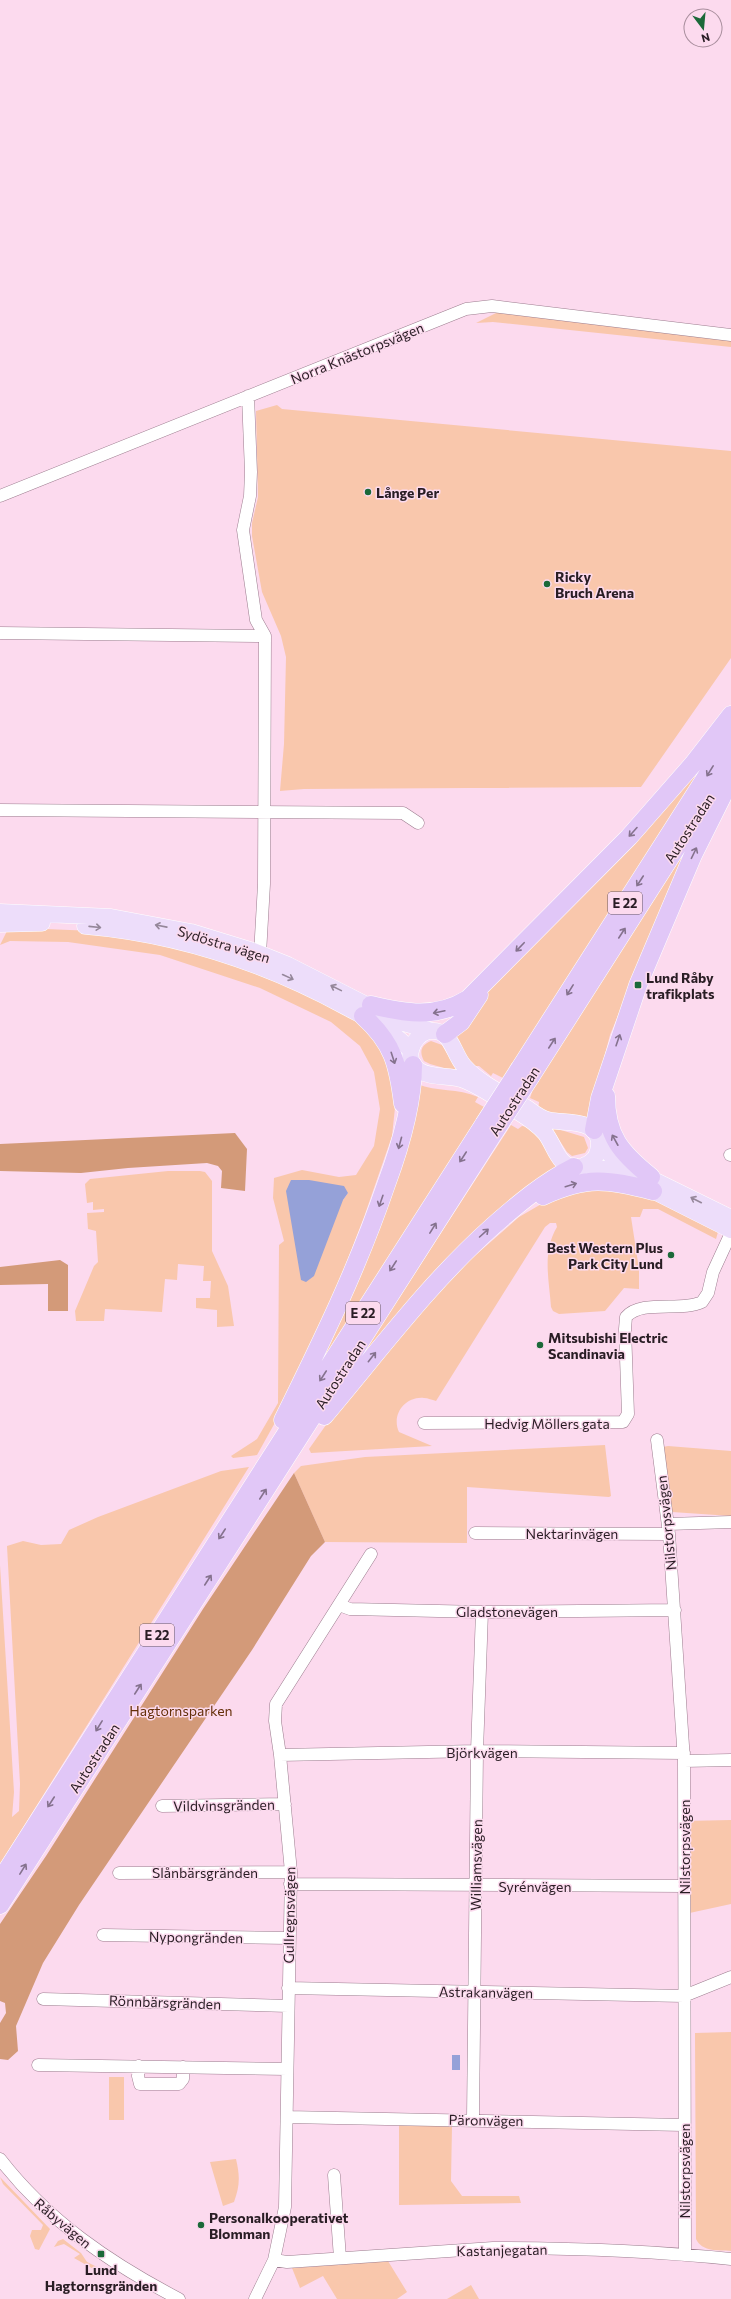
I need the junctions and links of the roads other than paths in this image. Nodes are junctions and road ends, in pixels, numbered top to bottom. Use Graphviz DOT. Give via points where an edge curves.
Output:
graph roads {
  1 [pos="731,335"];
  2 [pos="248,396"];
  3 [pos="0,496"];
  4 [pos="0,634"];
  5 [pos="265,636"];
  6 [pos="731,715"];
  7 [pos="731,738"];
  8 [pos="731,762"];
  9 [pos="731,779"];
  10 [pos="0,810"];
  11 [pos="263,812"];
  12 [pos="418,823"];
  13 [pos="0,912"];
  14 [pos="0,924"];
  15 [pos="260,954"];
  16 [pos="493,975"];
  17 [pos="367,1011"];
  18 [pos="438,1032"];
  19 [pos="412,1058"];
  20 [pos="526,1072"];
  21 [pos="607,1077"];
  22 [pos="405,1122"];
  23 [pos="490,1127"];
  24 [pos="596,1137"];
  25 [pos="580,1166"];
  26 [pos="652,1184"];
  27 [pos="731,1218"];
  28 [pos="499,1221"];
  29 [pos="731,1232"];
  30 [pos="424,1423"];
  31 [pos="657,1440"];
  32 [pos="276,1474"];
  33 [pos="243,1501"];
  34 [pos="731,1522"];
  35 [pos="668,1529"];
  36 [pos="475,1533"];
  37 [pos="370,1554"];
  38 [pos="339,1605"];
  39 [pos="675,1610"];
  40 [pos="482,1612"];
  41 [pos="477,1751"];
  42 [pos="280,1755"];
  43 [pos="684,1757"];
  44 [pos="731,1760"];
  45 [pos="285,1804"];
  46 [pos="162,1806"];
  47 [pos="119,1872"];
  48 [pos="290,1878"];
  49 [pos="0,1880"];
  50 [pos="476,1886"];
  51 [pos="684,1886"];
  52 [pos="0,1905"];
  53 [pos="103,1935"];
  54 [pos="289,1938"];
  55 [pos="731,1977"];
  56 [pos="288,1988"];
  57 [pos="474,1992"];
  58 [pos="684,1996"];
  59 [pos="43,1999"];
  60 [pos="288,2006"];
  61 [pos="38,2065"];
  62 [pos="139,2066"];
  63 [pos="183,2067"];
  64 [pos="287,2069"];
  65 [pos="288,2117"];
  66 [pos="473,2119"];
  67 [pos="684,2125"];
  68 [pos="0,2159"];
  69 [pos="334,2175"];
  70 [pos="685,2255"];
  71 [pos="340,2258"];
  72 [pos="731,2259"];
  73 [pos="274,2260"];
  74 [pos="179,2299"];
  75 [pos="255,2299"];
  1 -- 2 [label="street, Norra Knästorpsvägen" via="492,306 475,308 457,312"];
  2 -- 3 [label="street, Norra Knästorpsvägen"];
  2 -- 5 [label="street" via="250,496 243,530 256,620"];
  4 -- 5 [label="street"];
  5 -- 11 [label="street"];
  6 -- 16 [label="highway, one-way" via="634,831"];
  7 -- 20 [label="highway, Autostradan / E 22, one-way"];
  20 -- 8 [label="highway, Autostradan / E 22, one-way"];
  21 -- 9 [label="highway, one-way" via="638,984 663,920"];
  10 -- 11 [label="street"];
  11 -- 12 [label="street" via="403,813"];
  11 -- 15 [label="street" via="264,884"];
  15 -- 13 [label="main road, Sydöstra vägen, one-way" via="191,932 137,921 84,914"];
  14 -- 17 [label="main road, Sydöstra vägen, one-way" via="33,923 95,927 188,943 248,961"];
  17 -- 15 [label="main road, Sydöstra vägen, one-way" via="288,965"];
  16 -- 17 [label="highway, one-way" via="468,999 442,1011"];
  16 -- 18 [label="highway" via="461,1022"];
  17 -- 18 [label="main road, Sydöstra vägen"];
  17 -- 19 [label="main road, Sydöstra vägen" via="394,1033"];
  17 -- 22 [label="highway, one-way" via="391,1050 398,1074"];
  18 -- 19 [label="main road" via="418,1037"];
  18 -- 24 [label="main road" via="452,1042 460,1061 476,1076 544,1119 584,1124"];
  19 -- 22 [label="highway"];
  19 -- 25 [label="main road, Sydöstra vägen" via="419,1071 461,1079 497,1098 541,1128 562,1161"];
  20 -- 23 [label="highway, Autostradan / E 22, bridge"];
  21 -- 24 [label="highway" via="597,1109"];
  26 -- 21 [label="highway, one-way" via="626,1156 612,1134 606,1109"];
  22 -- 33 [label="highway, one-way" via="394,1164 369,1237 345,1293"];
  32 -- 23 [label="highway, Autostradan / E 22, one-way"];
  23 -- 33 [label="highway, Autostradan / E 22, one-way"];
  24 -- 25 [label="main road" via="596,1156"];
  24 -- 26 [label="main road" via="617,1162"];
  25 -- 26 [label="main road" via="614,1171"];
  25 -- 28 [label="highway" via="544,1185"];
  27 -- 26 [label="main road, one-way"];
  28 -- 26 [label="highway, one-way" via="543,1196 579,1182"];
  26 -- 29 [label="main road"];
  32 -- 28 [label="highway, one-way" via="436,1280"];
  29 -- 30 [label="street, Hedvig Möllers gata" via="713,1272 708,1293 702,1302 690,1306 640,1309 626,1317 628,1414 623,1422"];
  31 -- 35 [label="street, Nilstorpsvägen"];
  52 -- 32 [label="highway, Autostradan / E 22, one-way"];
  33 -- 49 [label="highway, Autostradan / E 22, one-way"];
  34 -- 35 [label="street, Nektarinvägen"];
  35 -- 36 [label="street, Nektarinvägen"];
  35 -- 39 [label="street, Nilstorpsvägen"];
  37 -- 38 [label="street, Gullregnsvägen"];
  38 -- 40 [label="street, Gladstonevägen" via="350,1609"];
  38 -- 42 [label="street, Gullregnsvägen" via="276,1704 275,1721"];
  39 -- 40 [label="street, Gladstonevägen"];
  39 -- 43 [label="street, Nilstorpsvägen"];
  40 -- 41 [label="street, Williamsvägen"];
  41 -- 42 [label="street, Björkvägen"];
  41 -- 43 [label="street, Björkvägen"];
  41 -- 50 [label="street, Williamsvägen"];
  42 -- 45 [label="street, Gullregnsvägen"];
  43 -- 44 [label="street, Björkvägen"];
  43 -- 51 [label="street, Nilstorpsvägen"];
  45 -- 46 [label="street, Vildvinsgränden"];
  45 -- 48 [label="street, Gullregnsvägen"];
  47 -- 48 [label="street, Slånbärsgränden"];
  48 -- 50 [label="street, Syrénvägen"];
  48 -- 54 [label="street, Gullregnsvägen"];
  50 -- 51 [label="street, Syrénvägen"];
  50 -- 57 [label="street, Williamsvägen"];
  51 -- 58 [label="street, Nilstorpsvägen"];
  53 -- 54 [label="street, Nypongränden"];
  54 -- 56 [label="street, Gullregnsvägen"];
  55 -- 58 [label="street"];
  56 -- 57 [label="street, Astrakanvägen"];
  56 -- 60 [label="street, Gullregnsvägen"];
  57 -- 58 [label="street, Astrakanvägen"];
  57 -- 66 [label="street, Williamsvägen"];
  58 -- 67 [label="street, Nilstorpsvägen"];
  59 -- 60 [label="street, Rönnbärsgränden"];
  60 -- 64 [label="street, Gullregnsvägen"];
  61 -- 62 [label="street"];
  62 -- 63 [label="street"];
  62 -- 63 [label="street" via="140,2084 179,2084 183,2079"];
  63 -- 64 [label="street"];
  64 -- 65 [label="street, Gullregnsvägen"];
  65 -- 66 [label="street, Päronvägen"];
  65 -- 73 [label="street, Gullregnsvägen" via="285,2207"];
  66 -- 67 [label="street, Päronvägen"];
  67 -- 70 [label="street, Nilstorpsvägen"];
  68 -- 74 [label="street, Råbyvägen" via="25,2189 62,2225 122,2268"];
  69 -- 71 [label="street"];
  70 -- 71 [label="street, Kastanjegatan" via="493,2248"];
  70 -- 72 [label="street, Kastanjegatan"];
  71 -- 73 [label="street, Kastanjegatan" via="287,2262"];
  73 -- 75 [label="street, Gullregnsvägen"];
}
